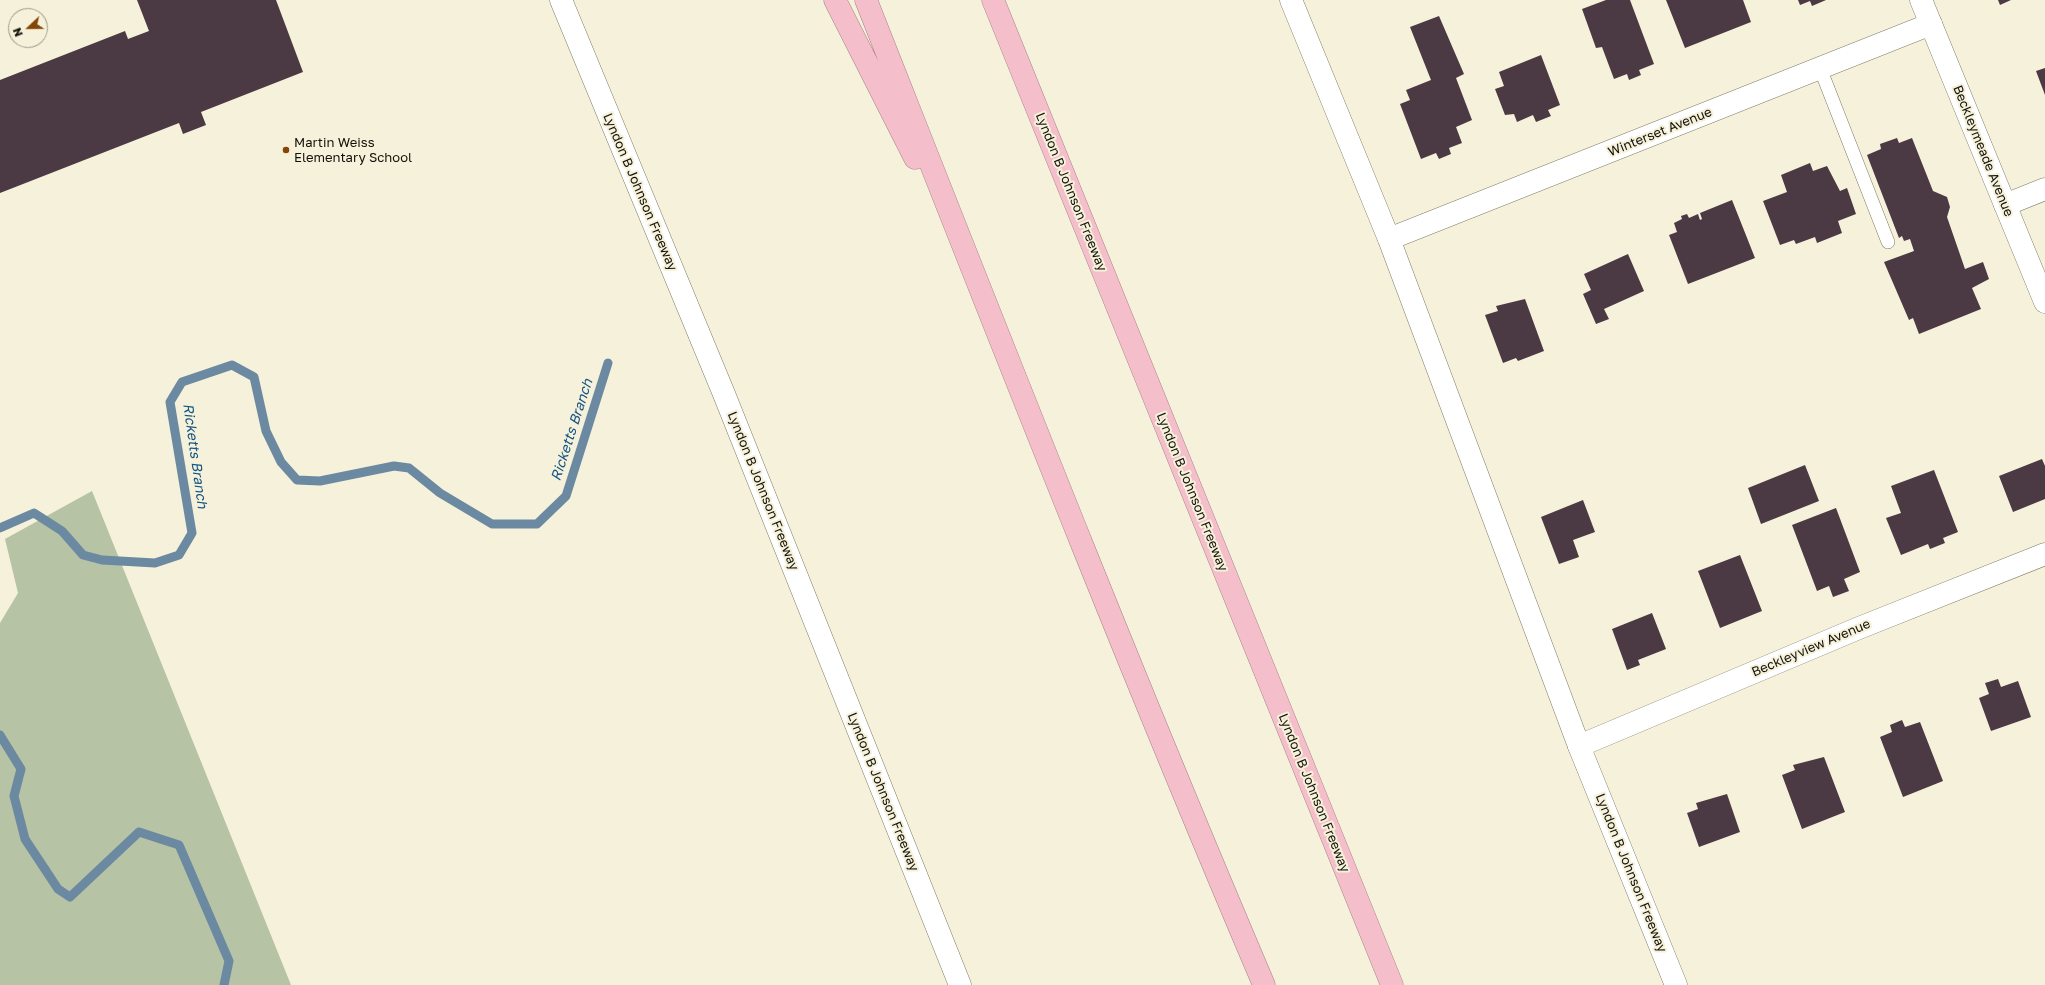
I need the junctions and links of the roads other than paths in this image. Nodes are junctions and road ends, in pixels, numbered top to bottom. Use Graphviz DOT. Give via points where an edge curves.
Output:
graph roads {
  1 [pos="561,0"];
  2 [pos="836,0"];
  3 [pos="866,0"];
  4 [pos="993,0"];
  5 [pos="1291,0"];
  6 [pos="1921,0"];
  7 [pos="1931,24"];
  8 [pos="1820,68"];
  9 [pos="2045,189"];
  10 [pos="2005,205"];
  11 [pos="1389,239"];
  12 [pos="1888,242"];
  13 [pos="980,287"];
  14 [pos="2045,302"];
  15 [pos="2045,554"];
  16 [pos="1579,746"];
  17 [pos="1221,885"];
  18 [pos="1356,894"];
  19 [pos="960,985"];
  20 [pos="1252,985"];
  21 [pos="1264,985"];
  22 [pos="1392,985"];
  23 [pos="1401,985"];
  24 [pos="1676,985"];
  1 -- 19 [label="main road, Lyndon B Johnson Freeway" via="724,394"];
  2 -- 13 [label="highway"];
  3 -- 13 [label="highway"];
  4 -- 18 [label="highway, Lyndon B Johnson Freeway"];
  5 -- 11 [label="main road, Lyndon B Johnson Freeway"];
  6 -- 7 [label="main road, Beckleymeade Avenue"];
  7 -- 8 [label="main road, Winterset Avenue"];
  7 -- 10 [label="main road, Beckleymeade Avenue"];
  8 -- 11 [label="main road, Winterset Avenue"];
  8 -- 12 [label="lane"];
  9 -- 10 [label="main road"];
  10 -- 14 [label="main road, Beckleymeade Avenue"];
  11 -- 16 [label="main road, Lyndon B Johnson Freeway"];
  13 -- 17 [label="highway"];
  15 -- 16 [label="main road, Beckleyview Avenue" via="1859,628"];
  16 -- 24 [label="main road, Lyndon B Johnson Freeway"];
  17 -- 20 [label="highway"];
  17 -- 21 [label="highway"];
  18 -- 22 [label="highway, Lyndon B Johnson Freeway"];
  18 -- 23 [label="highway"];
}
